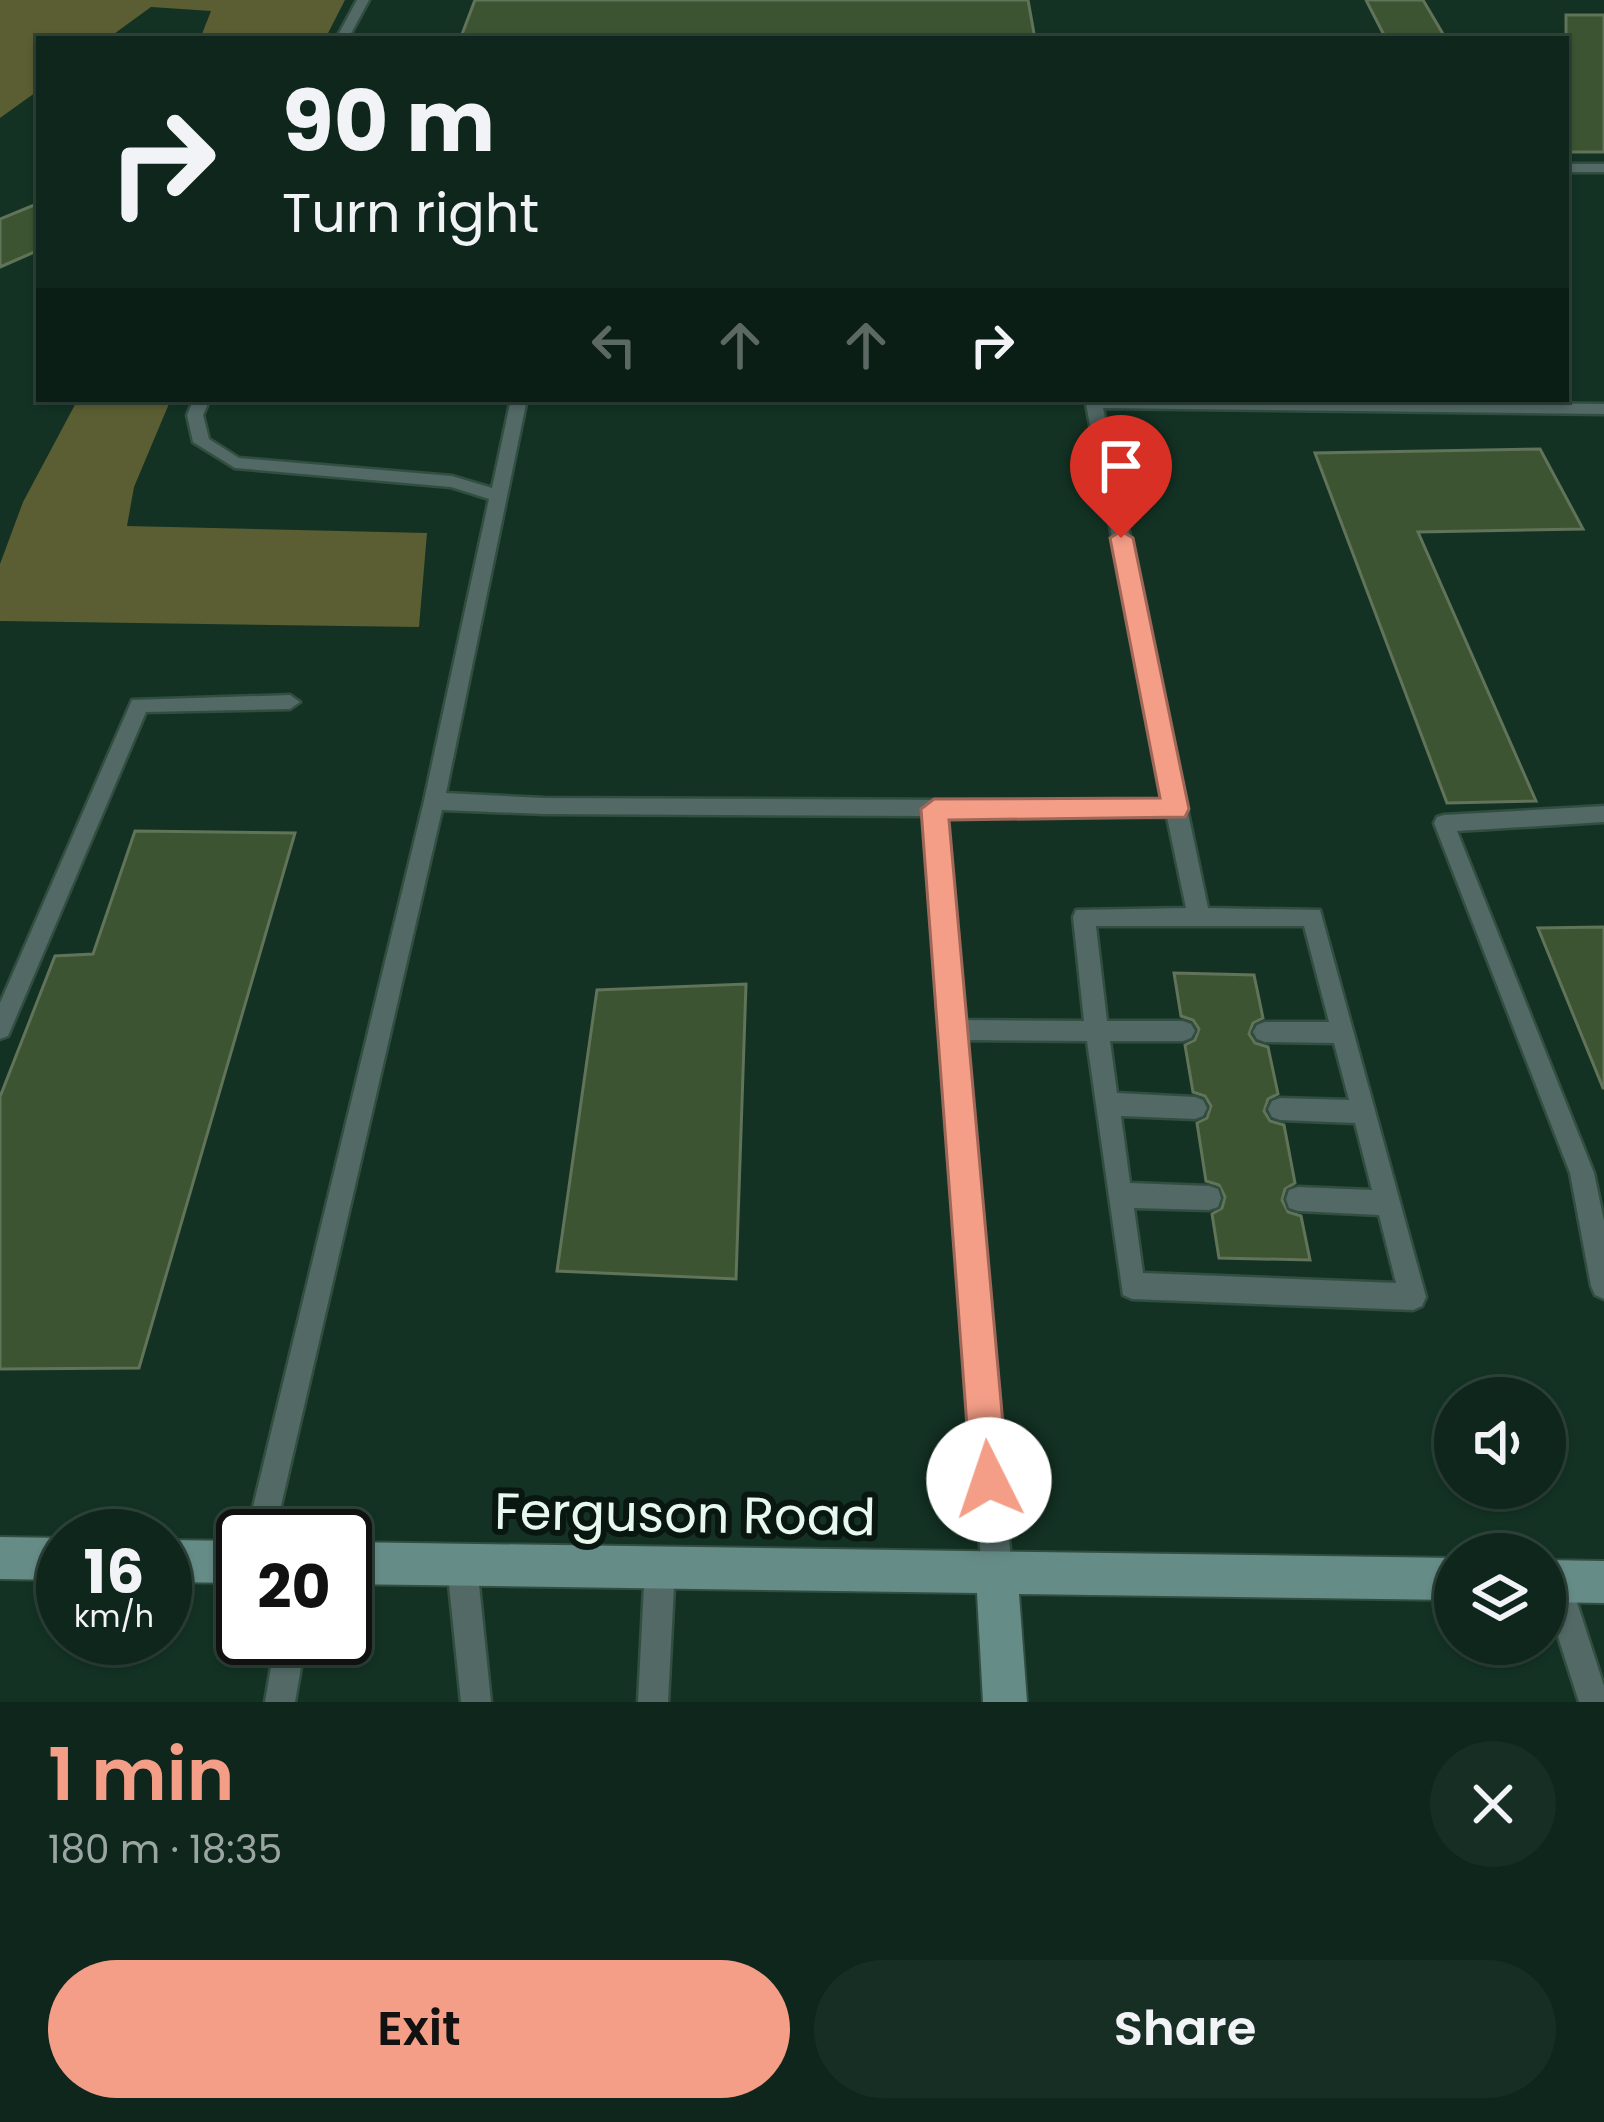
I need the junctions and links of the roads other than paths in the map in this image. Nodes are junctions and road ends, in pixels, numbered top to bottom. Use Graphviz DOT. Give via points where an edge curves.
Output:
graph roads {
  1 [pos="363,0"];
  2 [pos="344,36"];
  3 [pos="1569,168"];
  4 [pos="1604,168"];
  5 [pos="201,402"];
  6 [pos="518,402"];
  7 [pos="1094,402"];
  8 [pos="1158,402"];
  9 [pos="1604,409"];
  10 [pos="498,496"];
  11 [pos="290,701"];
  12 [pos="434,801"];
  13 [pos="934,809"];
  14 [pos="1176,809"];
  15 [pos="1604,814"];
  16 [pos="1199,917"];
  17 [pos="0,1030"];
  18 [pos="954,1030"];
  19 [pos="1097,1031"];
  20 [pos="1183,1031"];
  21 [pos="1265,1032"];
  22 [pos="1344,1033"];
  23 [pos="1107,1104"];
  24 [pos="1195,1108"];
  25 [pos="1280,1108"];
  26 [pos="1365,1112"];
  27 [pos="1120,1195"];
  28 [pos="1209,1198"];
  29 [pos="1298,1199"];
  30 [pos="1388,1202"];
  31 [pos="1604,1286"];
  32 [pos="266,1509"];
  33 [pos="0,1558"];
  34 [pos="36,1559"];
  35 [pos="372,1563"];
  36 [pos="462,1565"];
  37 [pos="660,1567"];
  38 [pos="997,1572"];
  39 [pos="1434,1580"];
  40 [pos="1566,1581"];
  41 [pos="1604,1582"];
  42 [pos="1566,1625"];
  43 [pos="286,1665"];
  44 [pos="280,1702"];
  45 [pos="476,1702"];
  46 [pos="653,1702"];
  47 [pos="1005,1702"];
  48 [pos="1594,1702"];
  1 -- 2 [label="lane"];
  3 -- 4 [label="lane"];
  5 -- 10 [label="lane" via="201,442 235,464 452,482"];
  6 -- 10 [label="lane"];
  7 -- 14 [label="lane"];
  8 -- 9 [label="lane"];
  10 -- 12 [label="lane"];
  11 -- 17 [label="lane" via="139,705"];
  12 -- 13 [label="lane"];
  12 -- 32 [label="lane"];
  13 -- 14 [label="lane"];
  13 -- 18 [label="lane"];
  14 -- 16 [label="lane"];
  15 -- 31 [label="lane" via="1444,823 1582,1173"];
  16 -- 19 [label="lane" via="1084,917"];
  16 -- 22 [label="lane" via="1312,917"];
  18 -- 19 [label="lane"];
  18 -- 38 [label="lane"];
  19 -- 20 [label="lane"];
  19 -- 23 [label="lane"];
  21 -- 22 [label="lane"];
  22 -- 26 [label="lane"];
  23 -- 24 [label="lane"];
  23 -- 27 [label="lane"];
  25 -- 26 [label="lane"];
  26 -- 30 [label="lane"];
  27 -- 28 [label="lane"];
  27 -- 30 [label="lane" via="1132,1286 1413,1297"];
  29 -- 30 [label="lane"];
  33 -- 34 [label="street"];
  35 -- 36 [label="street, Ferguson Road"];
  36 -- 37 [label="street, Ferguson Road"];
  36 -- 45 [label="lane"];
  37 -- 38 [label="street, Ferguson Road"];
  37 -- 46 [label="lane"];
  38 -- 39 [label="street, Ferguson Road"];
  38 -- 47 [label="street"];
  40 -- 41 [label="street"];
  42 -- 48 [label="lane"];
  43 -- 44 [label="lane"];
}
